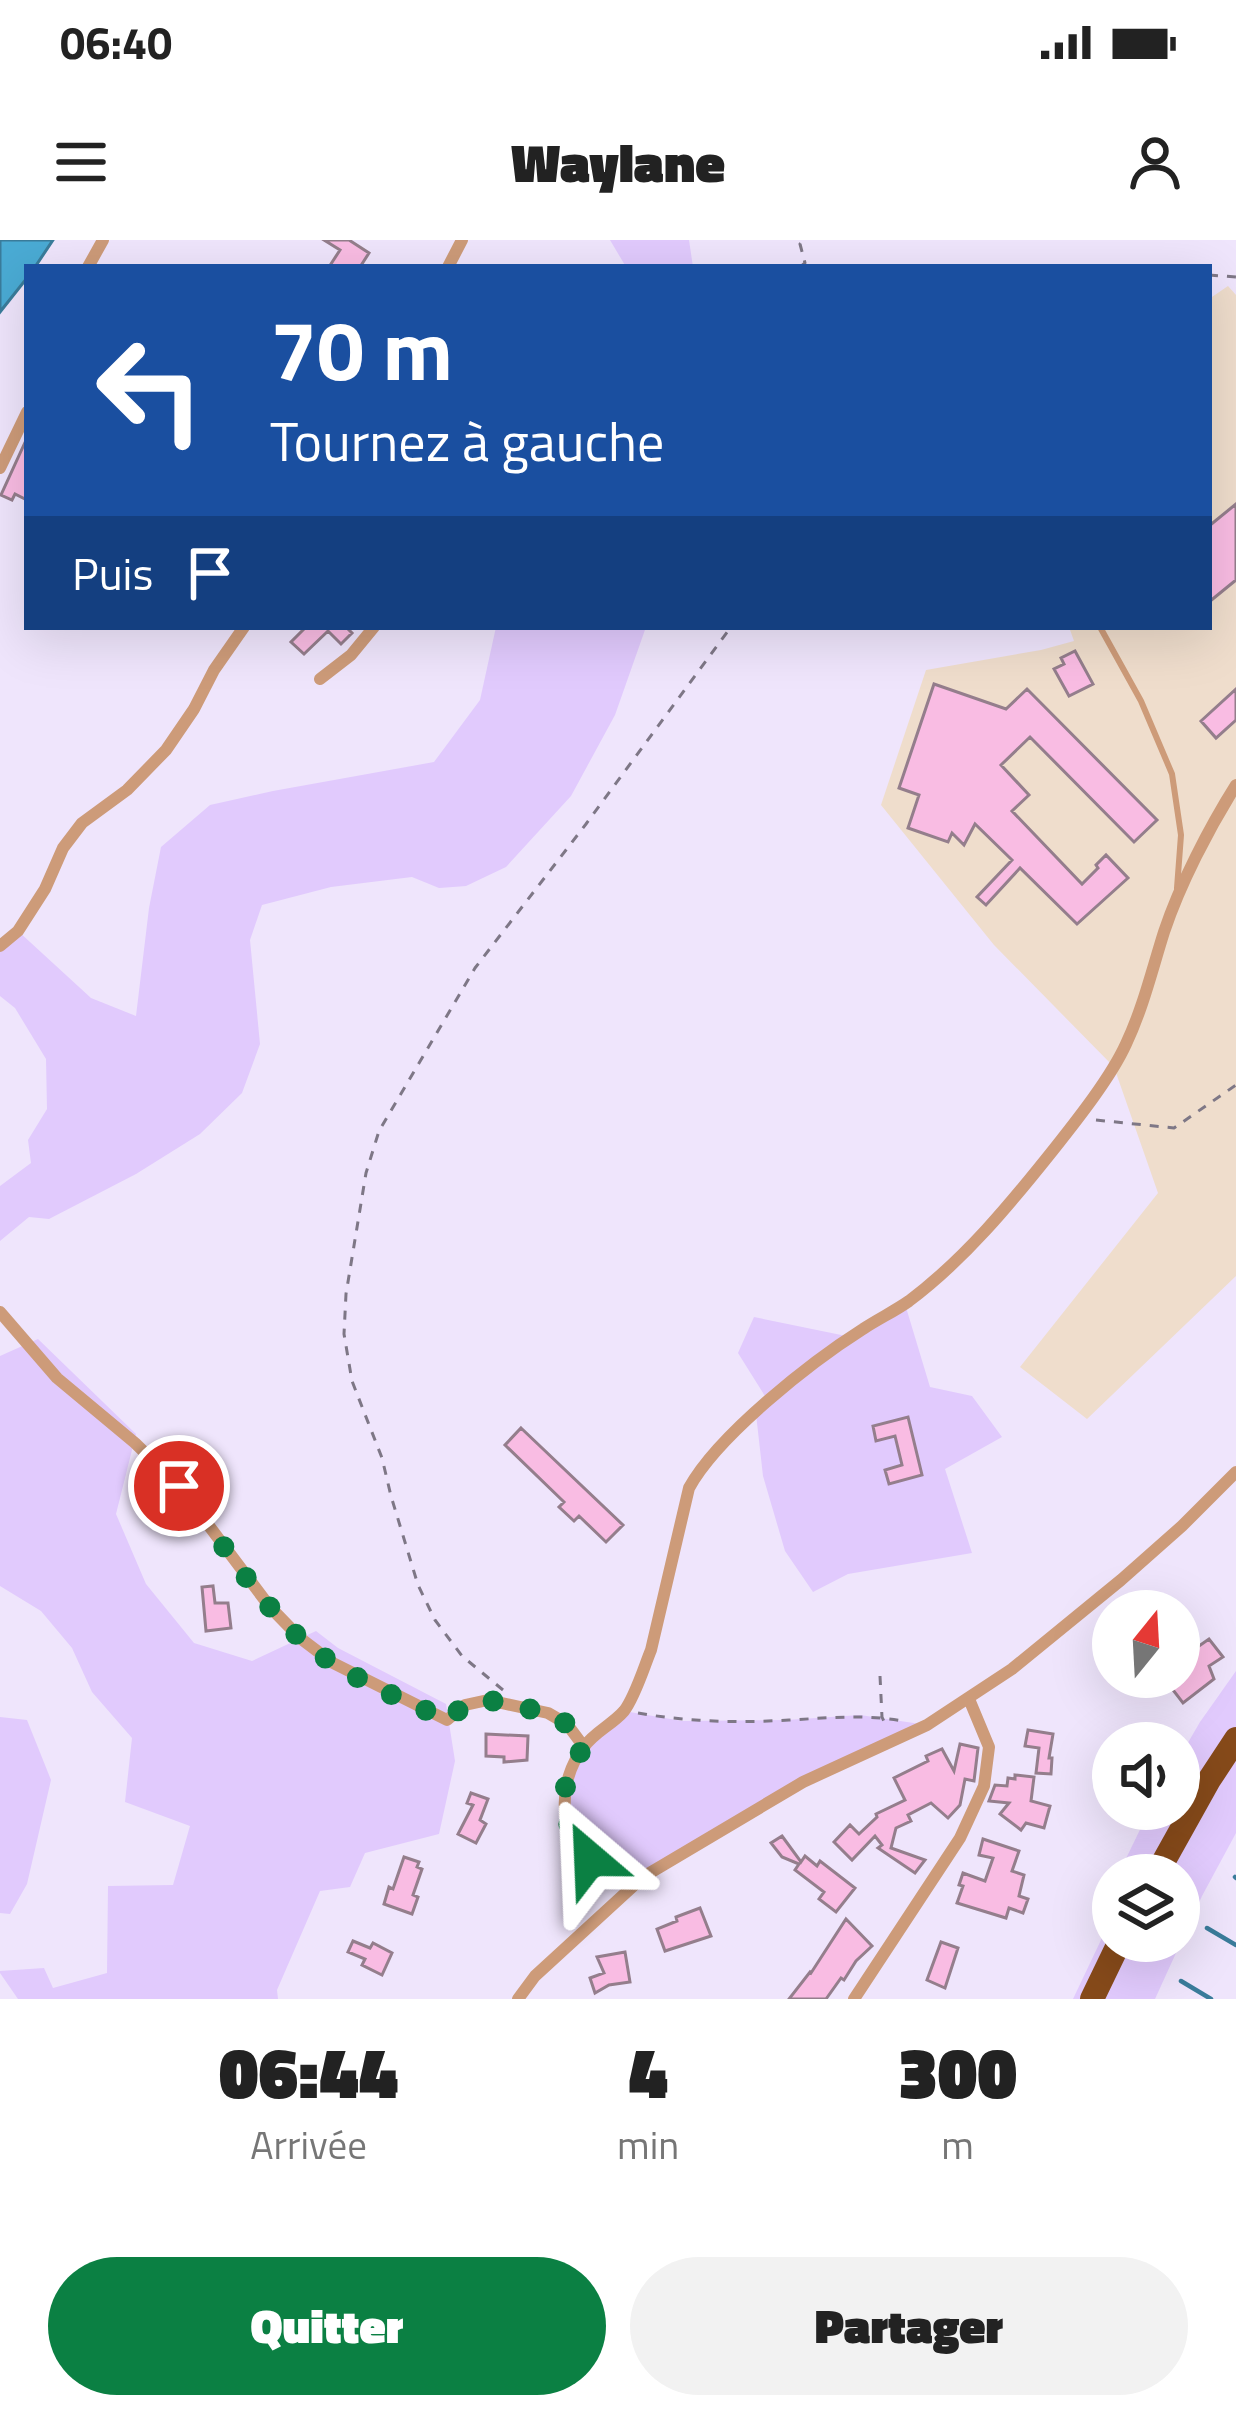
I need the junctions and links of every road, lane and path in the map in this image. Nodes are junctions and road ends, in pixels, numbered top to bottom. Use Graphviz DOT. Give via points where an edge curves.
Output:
graph roads {
  1 [pos="24,418"];
  2 [pos="0,468"];
  3 [pos="242,630"];
  4 [pos="372,630"];
  5 [pos="729,630"];
  6 [pos="1102,630"];
  7 [pos="320,679"];
  8 [pos="1236,785"];
  9 [pos="1176,899"];
  10 [pos="0,946"];
  11 [pos="1236,1085"];
  12 [pos="1076,1118"];
  13 [pos="0,1312"];
  14 [pos="1236,1472"];
  15 [pos="880,1676"];
  16 [pos="969,1699"];
  17 [pos="520,1707"];
  18 [pos="624,1711"];
  19 [pos="882,1717"];
  20 [pos="927,1725"];
  21 [pos="1236,1739"];
  22 [pos="892,1741"];
  23 [pos="584,1747"];
  24 [pos="1168,1854"];
  25 [pos="643,1877"];
  26 [pos="1110,1962"];
  27 [pos="518,1999"];
  28 [pos="854,1999"];
  29 [pos="1092,1999"];
  1 -- 2 [label="street"];
  3 -- 10 [label="street" via="166,750 82,823 18,931"];
  4 -- 7 [label="street"];
  5 -- 17 [label="path" via="475,968 380,1131 366,1173 346,1294 352,1381 435,1620"];
  6 -- 9 [label="lane" via="1172,774 1180,835"];
  8 -- 9 [label="street"];
  9 -- 12 [label="street" via="1126,1045"];
  11 -- 12 [label="path" via="1174,1128"];
  12 -- 18 [label="street" via="943,1274 768,1401 694,1478 651,1650"];
  13 -- 17 [label="street" via="57,1378 179,1486 269,1607 312,1648 447,1720 478,1701"];
  14 -- 16 [label="street" via="1084,1612"];
  15 -- 19 [label="path"];
  16 -- 20 [label="street"];
  16 -- 28 [label="street" via="989,1747 984,1786 960,1838"];
  17 -- 23 [label="street" via="567,1724"];
  18 -- 19 [label="path" via="682,1721"];
  18 -- 23 [label="street"];
  19 -- 20 [label="path"];
  19 -- 22 [label="path"];
  20 -- 22 [label="street"];
  21 -- 24 [label="highway"];
  22 -- 25 [label="street" via="756,1808"];
  23 -- 25 [label="street" via="565,1791 568,1826 590,1859"];
  25 -- 27 [label="street"];
  26 -- 29 [label="highway"];
}
